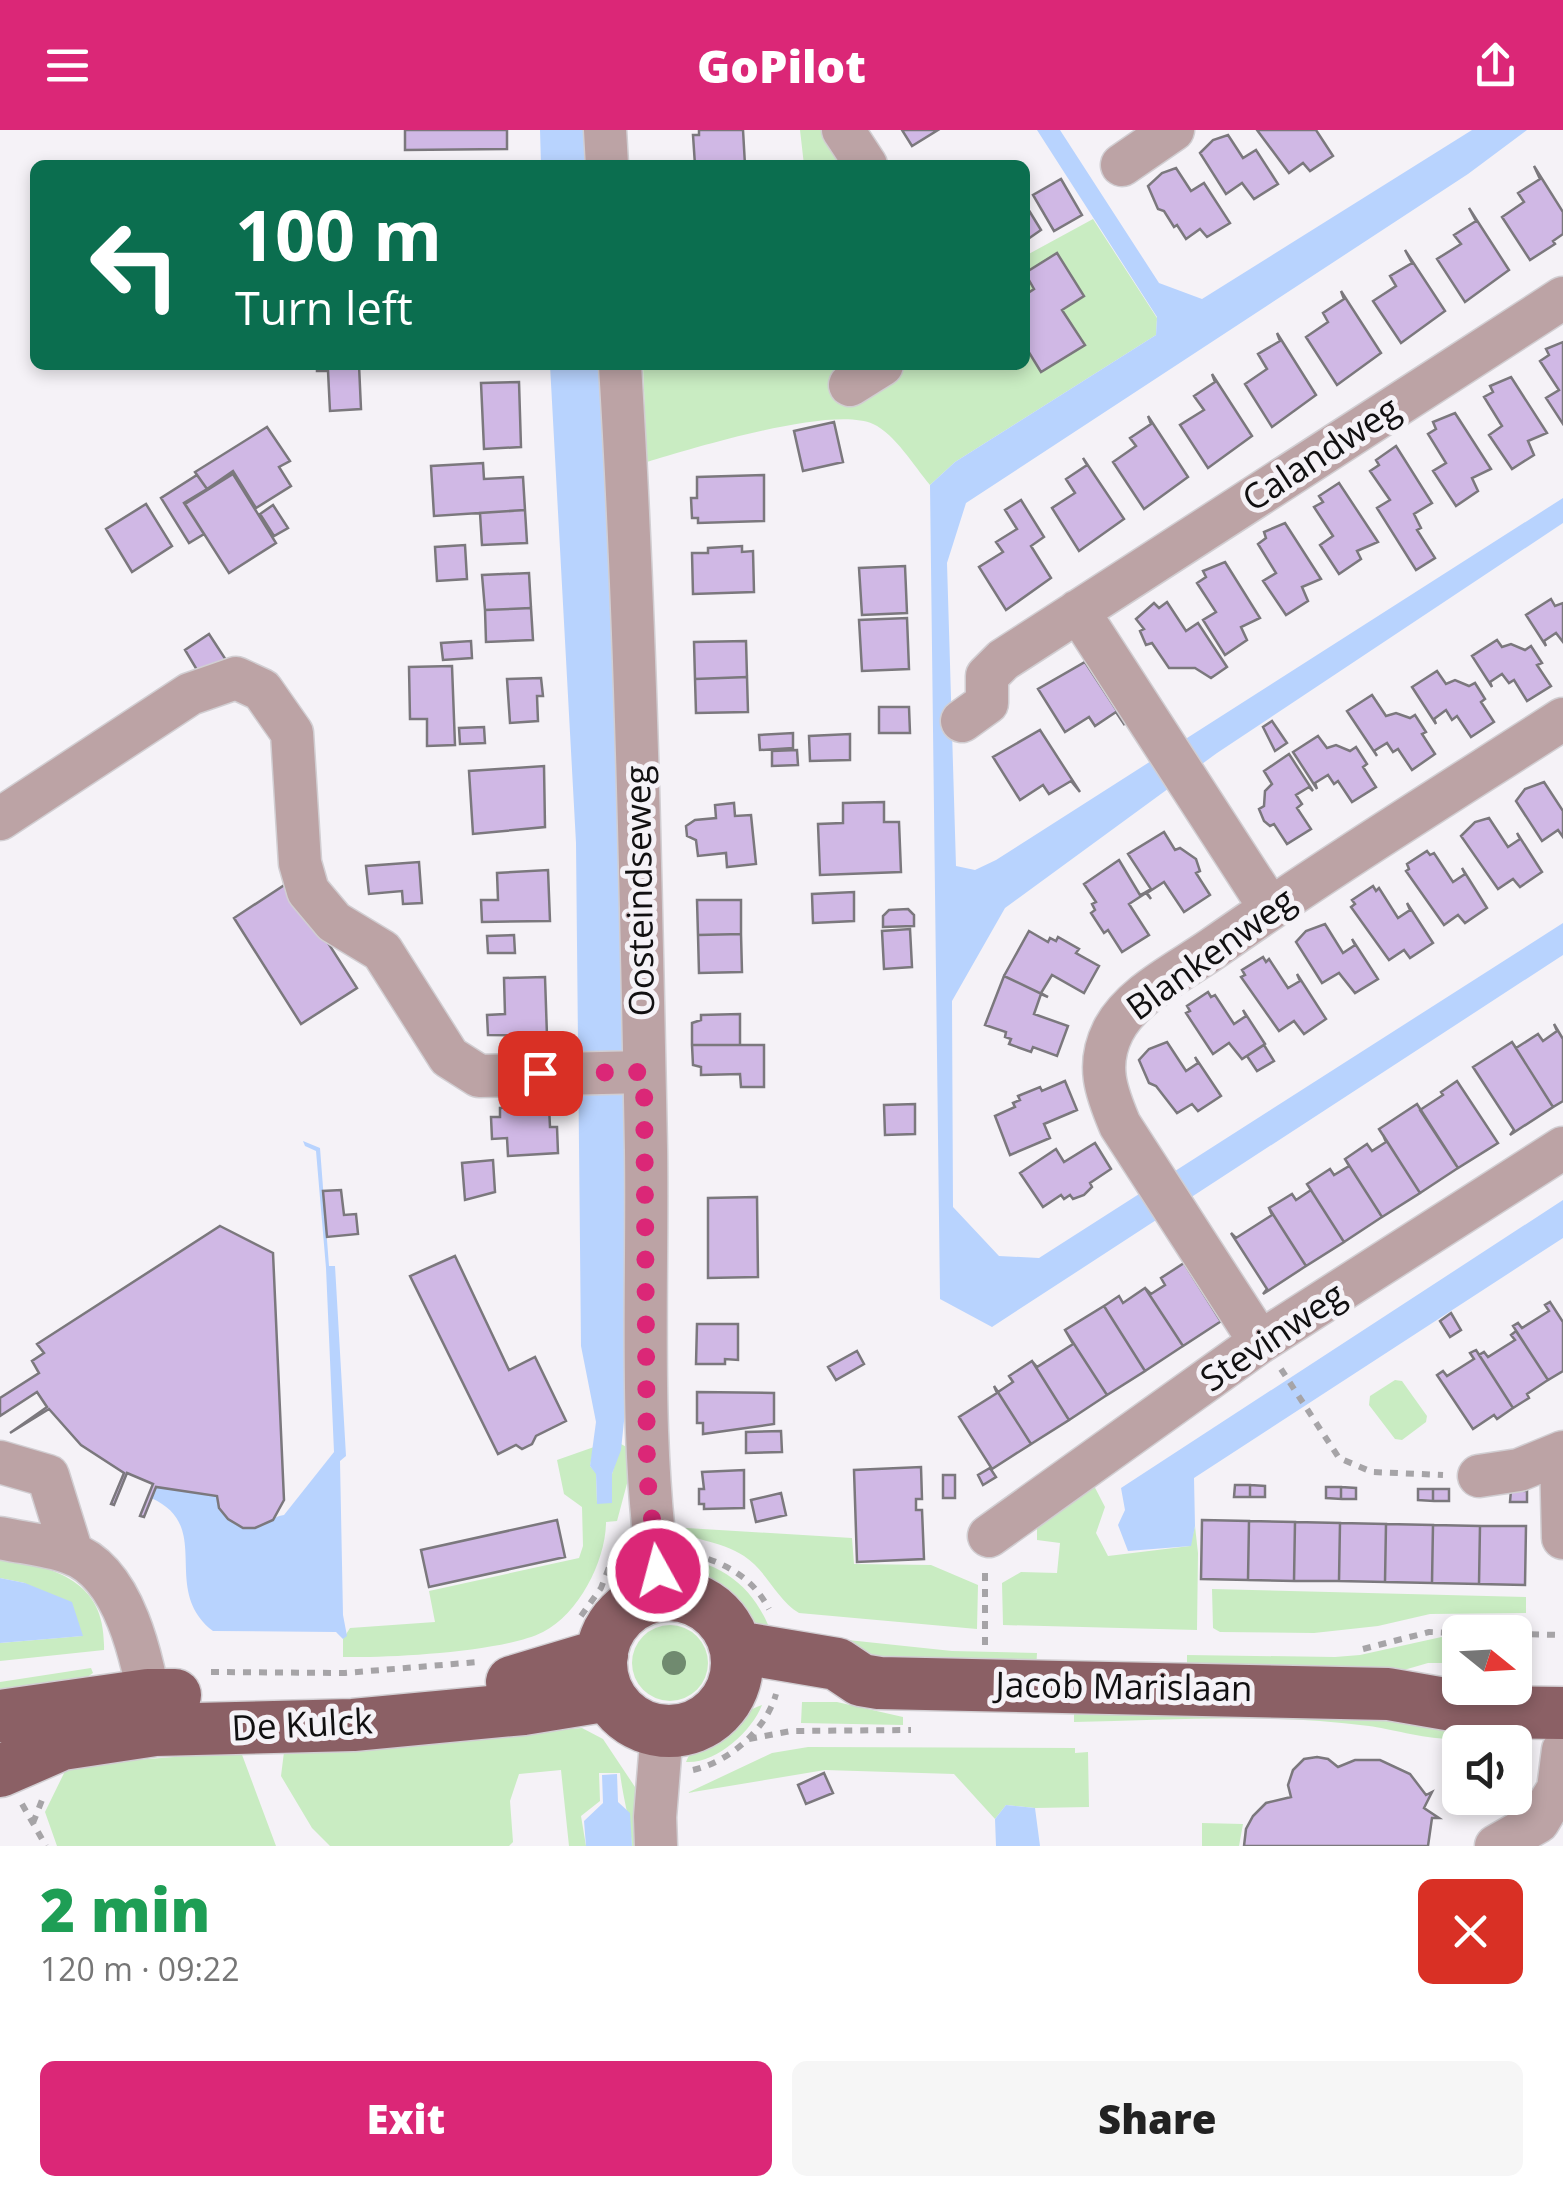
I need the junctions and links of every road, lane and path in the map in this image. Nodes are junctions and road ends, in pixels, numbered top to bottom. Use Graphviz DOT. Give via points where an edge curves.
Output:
graph roads {
  1 [pos="605,130"];
  2 [pos="843,130"];
  3 [pos="1173,130"];
  4 [pos="607,160"];
  5 [pos="863,160"];
  6 [pos="1122,165"];
  7 [pos="1563,298"];
  8 [pos="620,370"];
  9 [pos="1078,611"];
  10 [pos="1563,719"];
  11 [pos="962,721"];
  12 [pos="0,820"];
  13 [pos="1270,908"];
  14 [pos="638,1072"];
  15 [pos="1563,1148"];
  16 [pos="1268,1353"];
  17 [pos="1562,1453"];
  18 [pos="0,1462"];
  19 [pos="647,1476"];
  20 [pos="1479,1476"];
  21 [pos="990,1536"];
  22 [pos="0,1538"];
  23 [pos="1563,1538"];
  24 [pos="629,1550"];
  25 [pos="72,1553"];
  26 [pos="984,1587"];
  27 [pos="648,1600"];
  28 [pos="1532,1634"];
  29 [pos="1563,1634"];
  30 [pos="984,1645"];
  31 [pos="594,1659"];
  32 [pos="484,1661"];
  33 [pos="734,1669"];
  34 [pos="305,1673"];
  35 [pos="1532,1678"];
  36 [pos="1563,1678"];
  37 [pos="1442,1685"];
  38 [pos="1388,1694"];
  39 [pos="152,1712"];
  40 [pos="1563,1713"];
  41 [pos="0,1716"];
  42 [pos="662,1731"];
  43 [pos="1563,1750"];
  44 [pos="0,1771"];
  45 [pos="34,1823"];
  46 [pos="46,1846"];
  47 [pos="656,1846"];
  48 [pos="1496,1846"];
  1 -- 4 [label="street"];
  2 -- 5 [label="street"];
  3 -- 6 [label="street"];
  7 -- 9 [label="street, Calandweg"];
  8 -- 14 [label="street, Oosteindseweg" via="634,643"];
  9 -- 11 [label="street, Calandweg" via="1003,660 987,676 987,703"];
  9 -- 13 [label="street"];
  10 -- 13 [label="street, Blankenweg"];
  12 -- 14 [label="street" via="190,694 236,678 262,690 292,734 300,864 308,891 334,922 382,951 449,1057 479,1076"];
  13 -- 16 [label="street, Blankenweg" via="1135,1003 1114,1028 1102,1058 1105,1090 1120,1125"];
  14 -- 19 [label="street, Oosteindseweg"];
  15 -- 16 [label="street, Stevinweg"];
  16 -- 20 [label="path" via="1339,1458 1372,1472"];
  16 -- 21 [label="street, Stevinweg"];
  17 -- 20 [label="street"];
  17 -- 23 [label="street"];
  18 -- 25 [label="street" via="48,1476"];
  19 -- 24 [label="street, Oosteindseweg" via="630,1511"];
  19 -- 27 [label="street, Oosteindseweg"];
  22 -- 25 [label="street"];
  24 -- 27 [label="street, Oosteindseweg"];
  24 -- 31 [label="path" via="614,1557 601,1588"];
  25 -- 39 [label="street" via="92,1565 124,1608 144,1662"];
  26 -- 30 [label="path"];
  27 -- 31 [label="main road" via="612,1627"];
  27 -- 33 [label="main road" via="690,1598 703,1604 724,1622"];
  28 -- 29 [label="path"];
  31 -- 39 [label="main road, De Kulck" via="523,1709 353,1726"];
  31 -- 42 [label="main road" via="626,1715"];
  32 -- 34 [label="path, De Kulck"];
  33 -- 38 [label="main road, Jacob Marislaan" via="837,1664 861,1680"];
  33 -- 42 [label="main road" via="710,1718"];
  35 -- 36 [label="main road"];
  37 -- 38 [label="main road, Jacob Marislaan"];
  38 -- 40 [label="main road, Jacob Marislaan" via="1492,1712"];
  39 -- 41 [label="main road, De Kulck"];
  39 -- 44 [label="main road, De Kulck"];
  42 -- 47 [label="street"];
  43 -- 48 [label="street" via="1558,1790 1538,1822"];
  45 -- 46 [label="path"];
}
